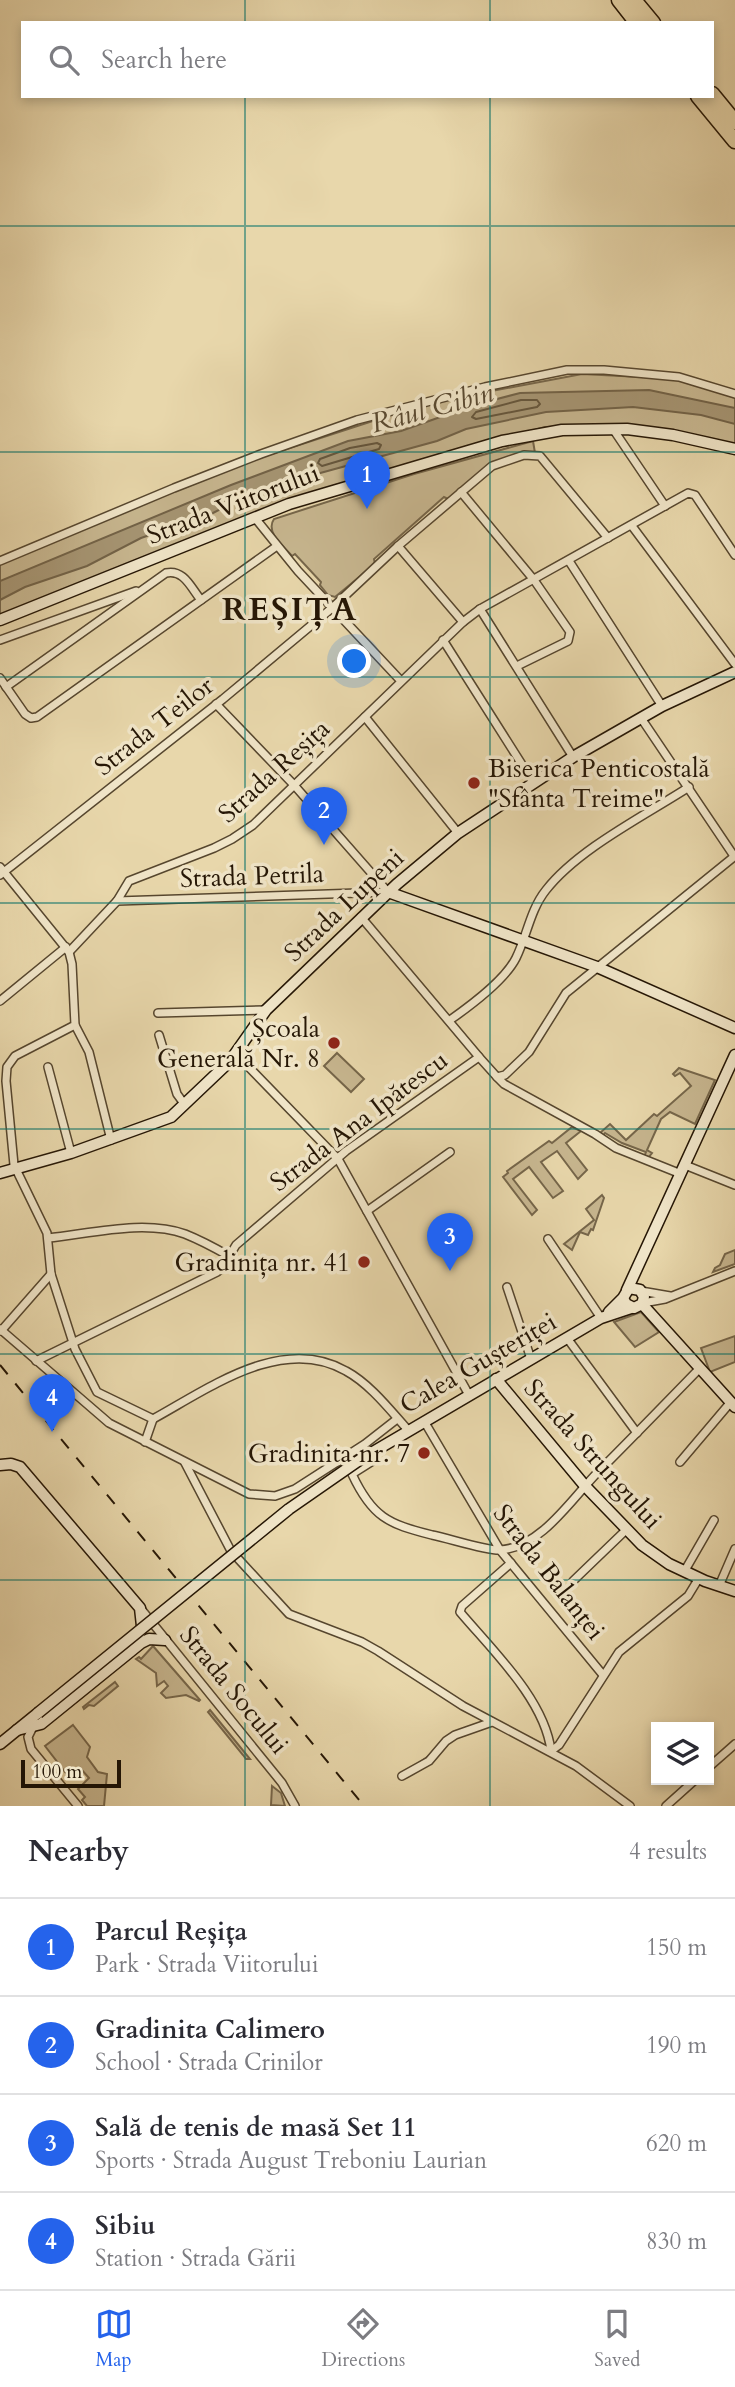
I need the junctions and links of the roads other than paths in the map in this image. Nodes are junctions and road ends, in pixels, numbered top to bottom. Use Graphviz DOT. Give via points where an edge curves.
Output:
graph roads {
  1 [pos="619,0"];
  2 [pos="634,0"];
  3 [pos="635,21"];
  4 [pos="651,21"];
  5 [pos="714,96"];
  6 [pos="700,98"];
  7 [pos="735,122"];
  8 [pos="735,141"];
  9 [pos="735,394"];
  10 [pos="612,429"];
  11 [pos="735,449"];
  12 [pos="461,492"];
  13 [pos="665,506"];
  14 [pos="255,518"];
  15 [pos="632,526"];
  16 [pos="608,538"];
  17 [pos="398,546"];
  18 [pos="276,547"];
  19 [pos="734,549"];
  20 [pos="0,561"];
  21 [pos="569,561"];
  22 [pos="534,580"];
  23 [pos="146,587"];
  24 [pos="201,600"];
  25 [pos="332,608"];
  26 [pos="480,609"];
  27 [pos="0,621"];
  28 [pos="463,622"];
  29 [pos="0,640"];
  30 [pos="443,640"];
  31 [pos="517,666"];
  32 [pos="734,673"];
  33 [pos="0,678"];
  34 [pos="401,681"];
  35 [pos="6,687"];
  36 [pos="216,704"];
  37 [pos="662,706"];
  38 [pos="365,717"];
  39 [pos="641,718"];
  40 [pos="573,757"];
  41 [pos="533,782"];
  42 [pos="294,785"];
  43 [pos="689,787"];
  44 [pos="458,833"];
  45 [pos="735,856"];
  46 [pos="1,871"];
  47 [pos="388,892"];
  48 [pos="117,901"];
  49 [pos="361,917"];
  50 [pos="523,940"];
  51 [pos="67,950"];
  52 [pos="597,968"];
  53 [pos="0,1001"];
  54 [pos="266,1010"];
  55 [pos="158,1013"];
  56 [pos="450,1020"];
  57 [pos="75,1025"];
  58 [pos="735,1028"];
  59 [pos="159,1035"];
  60 [pos="236,1054"];
  61 [pos="735,1055"];
  62 [pos="479,1057"];
  63 [pos="48,1067"];
  64 [pos="498,1077"];
  65 [pos="185,1105"];
  66 [pos="111,1139"];
  67 [pos="450,1152"];
  68 [pos="71,1153"];
  69 [pos="338,1159"];
  70 [pos="683,1169"];
  71 [pos="15,1170"];
  72 [pos="0,1173"];
  73 [pos="735,1185"];
  74 [pos="368,1211"];
  75 [pos="48,1238"];
  76 [pos="548,1239"];
  77 [pos="229,1256"];
  78 [pos="735,1271"];
  79 [pos="51,1274"];
  80 [pos="507,1287"];
  81 [pos="635,1297"];
  82 [pos="603,1317"];
  83 [pos="1,1330"];
  84 [pos="567,1338"];
  85 [pos="73,1343"];
  86 [pos="531,1359"];
  87 [pos="36,1360"];
  88 [pos="699,1369"];
  89 [pos="496,1379"];
  90 [pos="469,1395"];
  91 [pos="733,1405"];
  92 [pos="153,1419"];
  93 [pos="397,1419"];
  94 [pos="424,1421"];
  95 [pos="408,1430"];
  96 [pos="637,1433"];
  97 [pos="145,1442"];
  98 [pos="374,1450"];
  99 [pos="680,1462"];
  100 [pos="185,1463"];
  101 [pos="0,1465"];
  102 [pos="584,1486"];
  103 [pos="714,1520"];
  104 [pos="626,1530"];
  105 [pos="735,1549"];
  106 [pos="500,1550"];
  107 [pos="511,1563"];
  108 [pos="684,1572"];
  109 [pos="699,1578"];
  110 [pos="573,1581"];
  111 [pos="719,1586"];
  112 [pos="735,1591"];
  113 [pos="140,1608"];
  114 [pos="165,1640"];
  115 [pos="135,1647"];
  116 [pos="603,1675"];
  117 [pos="493,1722"];
  118 [pos="33,1727"];
  119 [pos="17,1730"];
  120 [pos="0,1744"];
  121 [pos="735,1744"];
  122 [pos="551,1751"];
  123 [pos="714,1763"];
  124 [pos="402,1776"];
  125 [pos="689,1785"];
  126 [pos="292,1804"];
  127 [pos="78,1806"];
  128 [pos="630,1806"];
  129 [pos="666,1806"];
  1 -- 3 [label="highway"];
  2 -- 4 [label="highway"];
  5 -- 7 [label="highway"];
  6 -- 8 [label="highway"];
  9 -- 20 [label="street" via="679,377 604,370 567,370 485,387 357,421 261,454"];
  10 -- 11 [label="street, Strada Viitorului" via="673,435"];
  10 -- 13 [label="street"];
  10 -- 14 [label="street, Strada Viitorului" via="562,430 502,441 331,490"];
  12 -- 16 [label="street" via="492,466 524,455 540,456"];
  12 -- 17 [label="street"];
  12 -- 22 [label="street"];
  13 -- 15 [label="street, Strada Reșița"];
  13 -- 19 [label="street, Strada Reșița" via="695,495"];
  14 -- 18 [label="street"];
  14 -- 27 [label="street, Strada Viitorului"];
  15 -- 16 [label="street, Strada Reșița"];
  15 -- 32 [label="street"];
  16 -- 21 [label="street, Strada Reșița"];
  17 -- 25 [label="street"];
  17 -- 28 [label="street"];
  18 -- 24 [label="street"];
  18 -- 25 [label="street"];
  21 -- 22 [label="street, Strada Reșița"];
  21 -- 37 [label="street"];
  22 -- 26 [label="street, Strada Reșița"];
  22 -- 31 [label="street" via="570,637"];
  23 -- 24 [label="street, Strada Viitorului" via="166,573 177,572"];
  23 -- 29 [label="street"];
  23 -- 35 [label="street, Strada Viitorului"];
  24 -- 35 [label="street" via="37,717 28,717"];
  25 -- 34 [label="street"];
  25 -- 36 [label="street, Strada Teilor"];
  26 -- 28 [label="street, Strada Reșița"];
  26 -- 31 [label="street"];
  28 -- 30 [label="street, Strada Reșița"];
  30 -- 34 [label="street, Strada Reșița"];
  30 -- 41 [label="street"];
  31 -- 40 [label="street"];
  32 -- 37 [label="street, Strada Lupeni"];
  33 -- 35 [label="street"];
  34 -- 38 [label="street, Strada Reșița"];
  36 -- 42 [label="street"];
  36 -- 46 [label="street, Strada Teilor"];
  37 -- 39 [label="street, Strada Lupeni"];
  38 -- 42 [label="street, Strada Reșița"];
  38 -- 44 [label="street"];
  39 -- 40 [label="street, Strada Lupeni"];
  39 -- 43 [label="street"];
  40 -- 41 [label="street, Strada Lupeni"];
  41 -- 44 [label="street, Strada Lupeni"];
  42 -- 47 [label="street"];
  42 -- 48 [label="street, Strada Reșița" via="242,833 135,877"];
  43 -- 45 [label="street"];
  43 -- 50 [label="street" via="561,872 538,900"];
  44 -- 47 [label="street, Strada Lupeni"];
  45 -- 52 [label="street"];
  46 -- 51 [label="street"];
  47 -- 48 [label="street, Strada Petrila"];
  47 -- 49 [label="street, Strada Lupeni"];
  47 -- 50 [label="street"];
  48 -- 51 [label="street, Strada Reșița"];
  49 -- 54 [label="street, Strada Lupeni"];
  49 -- 56 [label="street"];
  50 -- 52 [label="street"];
  50 -- 56 [label="street" via="508,969"];
  51 -- 53 [label="street, Strada Reșița"];
  51 -- 57 [label="street"];
  52 -- 58 [label="street"];
  52 -- 64 [label="street" via="561,999 523,1060"];
  54 -- 55 [label="street"];
  54 -- 60 [label="street, Strada Lupeni"];
  56 -- 62 [label="street"];
  57 -- 66 [label="street" via="89,1052"];
  57 -- 71 [label="street" via="15,1056 7,1067"];
  59 -- 65 [label="street" via="177,1094"];
  60 -- 65 [label="street, Strada Lupeni"];
  60 -- 69 [label="street"];
  61 -- 70 [label="street"];
  62 -- 64 [label="street, Strada Ana Ipătescu"];
  62 -- 69 [label="street, Strada Ana Ipătescu"];
  63 -- 68 [label="street"];
  64 -- 70 [label="street, Strada Ana Ipătescu" via="616,1148"];
  65 -- 66 [label="street, Strada Lupeni" via="163,1121"];
  66 -- 68 [label="street, Strada Lupeni"];
  67 -- 74 [label="street"];
  68 -- 71 [label="street, Strada Lupeni"];
  69 -- 74 [label="street"];
  69 -- 77 [label="street, Strada Ana Ipătescu" via="236,1245"];
  70 -- 73 [label="street, Strada Ana Ipătescu"];
  70 -- 81 [label="street" via="637,1270"];
  71 -- 72 [label="street, Strada Lupeni"];
  71 -- 75 [label="street"];
  74 -- 90 [label="street"];
  75 -- 77 [label="street" via="116,1229 164,1230 184,1234"];
  75 -- 79 [label="street"];
  76 -- 82 [label="street"];
  77 -- 85 [label="street, Strada Ana Ipătescu" via="217,1272"];
  78 -- 81 [label="street" via="671,1296"];
  79 -- 83 [label="street"];
  79 -- 85 [label="street"];
  80 -- 86 [label="street"];
  81 -- 82 [label="street, Calea Gușteriței"];
  81 -- 88 [label="street"];
  82 -- 84 [label="street, Calea Gușteriței"];
  83 -- 87 [label="street"];
  84 -- 86 [label="street, Calea Gușteriței"];
  84 -- 96 [label="street"];
  85 -- 87 [label="street, Strada Ana Ipătescu"];
  85 -- 92 [label="street" via="97,1392"];
  86 -- 89 [label="street, Calea Gușteriței"];
  87 -- 97 [label="street" via="100,1417"];
  88 -- 91 [label="street"];
  88 -- 96 [label="street"];
  89 -- 90 [label="street, Calea Gușteriței"];
  89 -- 102 [label="street, Strada Strungului"];
  90 -- 94 [label="street, Calea Gușteriței"];
  91 -- 99 [label="street"];
  92 -- 93 [label="street" via="247,1369 298,1360 348,1372"];
  92 -- 97 [label="street"];
  93 -- 95 [label="street"];
  93 -- 100 [label="street" via="295,1489 275,1496 249,1494"];
  94 -- 95 [label="street, Calea Gușteriței"];
  94 -- 106 [label="street, Strada Balanței"];
  95 -- 98 [label="street, Calea Gușteriței"];
  96 -- 102 [label="street"];
  97 -- 100 [label="street"];
  98 -- 106 [label="street" via="371,1462 352,1474 379,1516 413,1530"];
  98 -- 119 [label="street, Calea Gușteriței, bridge" via="289,1508"];
  100 -- 117 [label="street" via="232,1551 289,1614 362,1642"];
  101 -- 113 [label="street" via="20,1467"];
  102 -- 104 [label="street, Strada Strungului"];
  102 -- 106 [label="street" via="564,1511 534,1536"];
  103 -- 108 [label="street"];
  104 -- 108 [label="street, Strada Strungului" via="649,1551"];
  104 -- 110 [label="street"];
  105 -- 111 [label="street"];
  106 -- 107 [label="street, Strada Balanței"];
  107 -- 116 [label="street, Strada Balanței"];
  107 -- 122 [label="street" via="460,1612 522,1687 540,1718"];
  108 -- 109 [label="street, Strada Strungului"];
  109 -- 111 [label="street, Strada Strungului"];
  109 -- 116 [label="street" via="688,1596 624,1647"];
  111 -- 112 [label="street, Strada Strungului"];
  113 -- 114 [label="street, Strada Socului"];
  113 -- 115 [label="street" via="142,1626"];
  114 -- 115 [label="street" via="149,1639"];
  114 -- 126 [label="street, Strada Socului" via="282,1783"];
  115 -- 118 [label="street"];
  116 -- 122 [label="street"];
  117 -- 122 [label="street"];
  117 -- 124 [label="street" via="455,1735 429,1761"];
  118 -- 119 [label="street"];
  118 -- 127 [label="street" via="28,1734 31,1749"];
  119 -- 120 [label="street, Calea Gușteriței"];
  121 -- 123 [label="street"];
  122 -- 128 [label="street"];
  125 -- 129 [label="street"];
}
